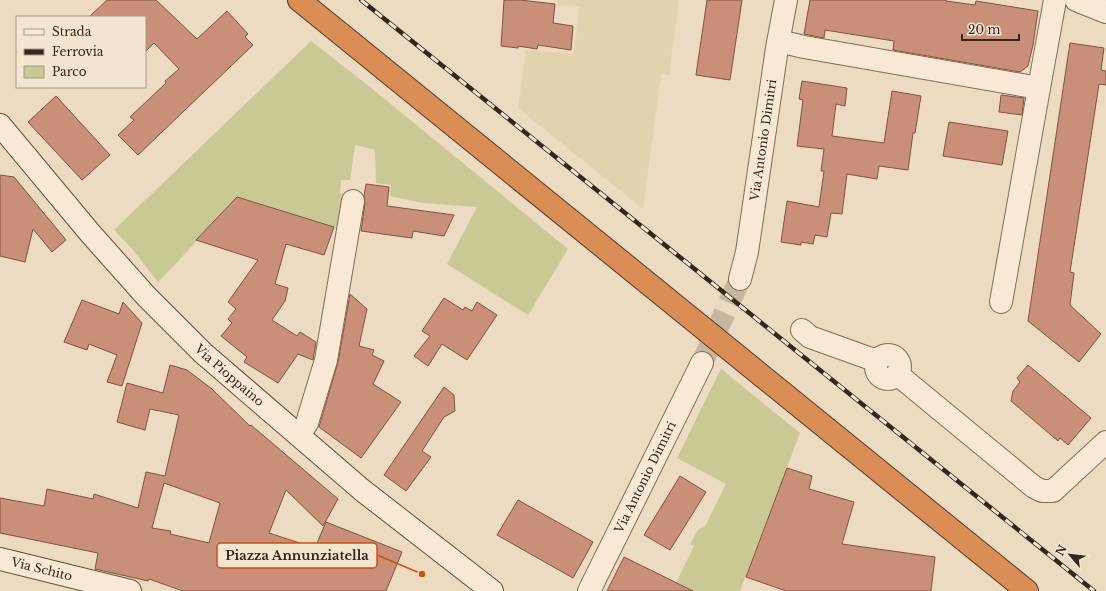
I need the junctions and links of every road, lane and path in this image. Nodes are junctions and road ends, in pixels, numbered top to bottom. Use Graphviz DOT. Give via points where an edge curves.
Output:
graph roads {
  1 [pos="299,0"];
  2 [pos="786,0"];
  3 [pos="1055,0"];
  4 [pos="1076,0"];
  5 [pos="1106,12"];
  6 [pos="779,41"];
  7 [pos="1039,88"];
  8 [pos="0,125"];
  9 [pos="353,201"];
  10 [pos="740,279"];
  11 [pos="1001,302"];
  12 [pos="802,330"];
  13 [pos="702,363"];
  14 [pos="299,435"];
  15 [pos="1106,442"];
  16 [pos="0,559"];
  17 [pos="92,587"];
  18 [pos="130,591"];
  19 [pos="492,591"];
  20 [pos="589,591"];
  21 [pos="1027,591"];
  1 -- 21 [label="highway"];
  2 -- 6 [label="street, Via Antonio Dimitri"];
  3 -- 7 [label="street"];
  4 -- 5 [label="street"];
  6 -- 7 [label="street" via="804,48"];
  6 -- 10 [label="street, Via Antonio Dimitri" via="747,252"];
  7 -- 11 [label="street"];
  8 -- 14 [label="street, Via Pioppaino" via="146,296 203,353"];
  9 -- 14 [label="street" via="326,360 307,423"];
  12 -- 15 [label="street" via="810,337 877,361 876,371 882,378 890,379 897,374 1042,491 1053,490"];
  13 -- 20 [label="street, Via Antonio Dimitri"];
  14 -- 19 [label="street, Via Pioppaino" via="362,490"];
  16 -- 17 [label="street, Via Schito"];
  17 -- 18 [label="street, Via Schito"];
}
